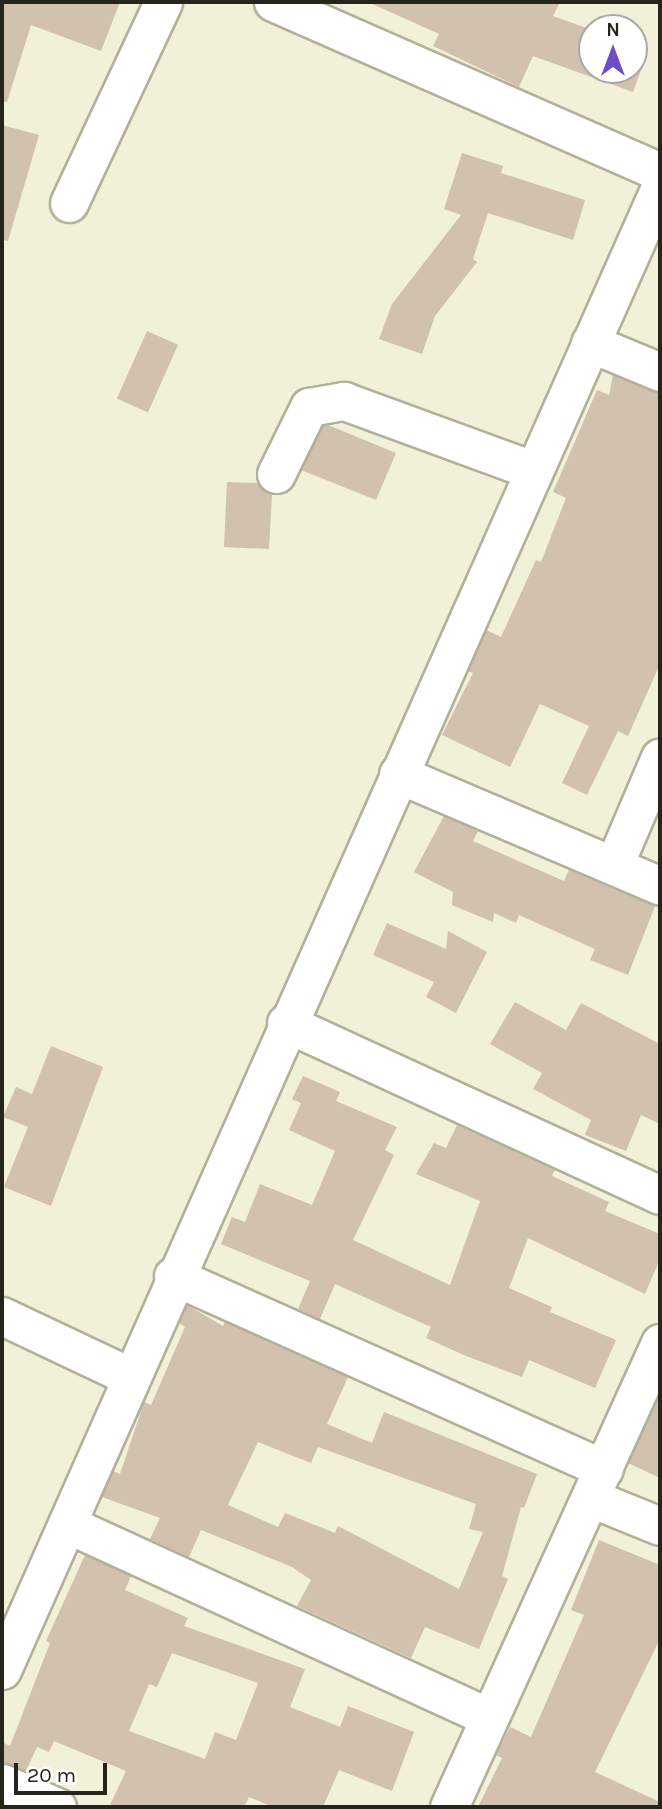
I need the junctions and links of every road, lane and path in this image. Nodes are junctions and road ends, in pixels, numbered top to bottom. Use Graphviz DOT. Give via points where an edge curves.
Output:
graph roads {
  1 [pos="163,2"];
  2 [pos="273,2"];
  3 [pos="660,172"];
  4 [pos="660,187"];
  5 [pos="69,203"];
  6 [pos="590,343"];
  7 [pos="660,372"];
  8 [pos="533,470"];
  9 [pos="276,474"];
  10 [pos="660,757"];
  11 [pos="398,774"];
  12 [pos="614,865"];
  13 [pos="660,886"];
  14 [pos="286,1023"];
  15 [pos="660,1195"];
  16 [pos="173,1276"];
  17 [pos="2,1316"];
  18 [pos="660,1343"];
  19 [pos="129,1376"];
  20 [pos="597,1483"];
  21 [pos="67,1524"];
  22 [pos="660,1526"];
  23 [pos="2,1670"];
  24 [pos="489,1717"];
  25 [pos="2,1783"];
  26 [pos="57,1807"];
  27 [pos="449,1807"];
  1 -- 5 [label="street"];
  2 -- 3 [label="street"];
  4 -- 6 [label="street"];
  6 -- 7 [label="street"];
  6 -- 8 [label="street"];
  8 -- 9 [label="street" via="334,401 309,407"];
  8 -- 11 [label="street"];
  10 -- 12 [label="street"];
  11 -- 12 [label="street"];
  11 -- 14 [label="street"];
  12 -- 13 [label="street"];
  14 -- 15 [label="street"];
  14 -- 16 [label="street"];
  16 -- 19 [label="street"];
  16 -- 20 [label="street"];
  17 -- 19 [label="street"];
  18 -- 20 [label="street"];
  19 -- 21 [label="street"];
  20 -- 22 [label="street"];
  20 -- 24 [label="street"];
  21 -- 23 [label="street"];
  21 -- 24 [label="street"];
  24 -- 27 [label="street"];
  25 -- 26 [label="street"];
}
